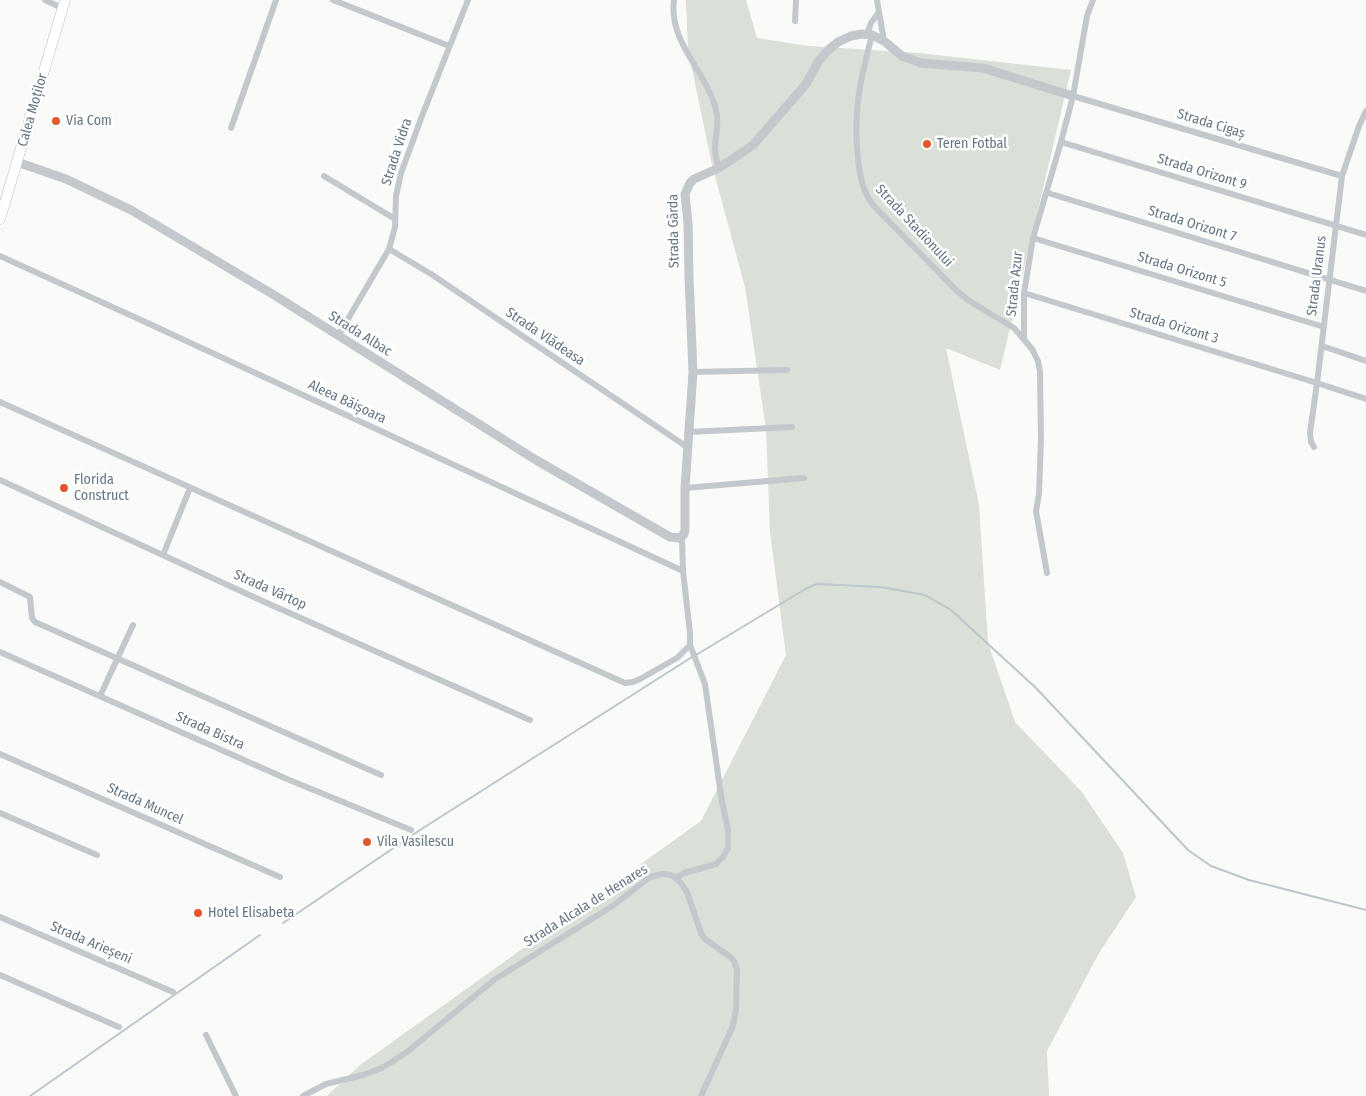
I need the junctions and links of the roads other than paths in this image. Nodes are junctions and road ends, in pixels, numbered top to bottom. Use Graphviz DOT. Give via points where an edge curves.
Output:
graph roads {
  1 [pos="45,0"];
  2 [pos="276,0"];
  3 [pos="333,0"];
  4 [pos="468,0"];
  5 [pos="674,0"];
  6 [pos="796,0"];
  7 [pos="877,0"];
  8 [pos="1093,0"];
  9 [pos="64,4"];
  10 [pos="879,12"];
  11 [pos="795,21"];
  12 [pos="869,35"];
  13 [pos="884,41"];
  14 [pos="449,46"];
  15 [pos="1073,96"];
  16 [pos="1366,111"];
  17 [pos="231,128"];
  18 [pos="1061,142"];
  19 [pos="17,162"];
  20 [pos="718,168"];
  21 [pos="324,176"];
  22 [pos="1342,176"];
  23 [pos="1048,193"];
  24 [pos="0,219"];
  25 [pos="395,219"];
  26 [pos="1336,226"];
  27 [pos="1366,236"];
  28 [pos="1034,238"];
  29 [pos="389,248"];
  30 [pos="0,256"];
  31 [pos="1330,278"];
  32 [pos="1366,290"];
  33 [pos="1024,293"];
  34 [pos="1324,327"];
  35 [pos="338,336"];
  36 [pos="1024,338"];
  37 [pos="1322,346"];
  38 [pos="1366,361"];
  39 [pos="787,370"];
  40 [pos="693,372"];
  41 [pos="1317,383"];
  42 [pos="1366,399"];
  43 [pos="0,402"];
  44 [pos="792,427"];
  45 [pos="688,432"];
  46 [pos="1314,446"];
  47 [pos="687,447"];
  48 [pos="804,478"];
  49 [pos="0,480"];
  50 [pos="190,488"];
  51 [pos="685,488"];
  52 [pos="682,537"];
  53 [pos="162,555"];
  54 [pos="683,571"];
  55 [pos="1047,573"];
  56 [pos="0,582"];
  57 [pos="133,625"];
  58 [pos="691,648"];
  59 [pos="0,652"];
  60 [pos="118,658"];
  61 [pos="100,696"];
  62 [pos="530,720"];
  63 [pos="0,754"];
  64 [pos="381,775"];
  65 [pos="0,813"];
  66 [pos="411,830"];
  67 [pos="98,855"];
  68 [pos="280,877"];
  69 [pos="676,878"];
  70 [pos="0,917"];
  71 [pos="0,975"];
  72 [pos="173,992"];
  73 [pos="119,1026"];
  74 [pos="206,1035"];
  75 [pos="236,1096"];
  76 [pos="303,1096"];
  77 [pos="701,1096"];
  1 -- 9 [label="street"];
  2 -- 17 [label="street"];
  3 -- 14 [label="street"];
  4 -- 14 [label="street, Strada Vidra"];
  5 -- 20 [label="street" via="672,9 679,38 704,81 717,112 715,152"];
  6 -- 11 [label="street"];
  7 -- 10 [label="street"];
  8 -- 15 [label="street, Strada Azur" via="1087,16"];
  9 -- 19 [label="main road, Calea Moților"];
  10 -- 12 [label="street, Strada Stadionului" via="871,23"];
  10 -- 13 [label="street"];
  12 -- 13 [label="street"];
  12 -- 20 [label="street, Strada Gârda" via="851,36 827,51 806,84 753,145"];
  12 -- 36 [label="street, Strada Stadionului" via="855,132 864,190 873,205 956,290"];
  13 -- 15 [label="street" via="902,56 921,63 983,68"];
  14 -- 25 [label="street, Strada Vidra" via="401,173"];
  15 -- 18 [label="street, Strada Azur"];
  15 -- 22 [label="street, Strada Cigaș"];
  16 -- 22 [label="street, Strada Uranus"];
  18 -- 23 [label="street, Strada Azur"];
  18 -- 26 [label="street, Strada Orizont 9"];
  19 -- 24 [label="main road, Calea Moților"];
  19 -- 35 [label="street, Strada Albac" via="66,179 131,210"];
  20 -- 40 [label="street, Strada Gârda" via="694,179 685,194"];
  21 -- 25 [label="street"];
  22 -- 26 [label="street, Strada Uranus"];
  23 -- 28 [label="street, Strada Azur"];
  23 -- 31 [label="street, Strada Orizont 7"];
  25 -- 29 [label="street, Strada Vidra"];
  26 -- 27 [label="street, Strada Orizont 9"];
  26 -- 31 [label="street, Strada Uranus"];
  28 -- 33 [label="street, Strada Azur"];
  28 -- 34 [label="street, Strada Orizont 5"];
  29 -- 35 [label="street, Strada Vidra"];
  29 -- 47 [label="street, Strada Vlădeasa"];
  30 -- 54 [label="street, Aleea Băișoara"];
  31 -- 32 [label="street, Strada Orizont 7"];
  31 -- 34 [label="street, Strada Uranus"];
  33 -- 36 [label="street, Strada Azur"];
  33 -- 41 [label="street, Strada Orizont 3"];
  34 -- 37 [label="street, Strada Uranus"];
  35 -- 52 [label="street, Strada Albac" via="536,460 670,536"];
  36 -- 55 [label="street" via="1038,361 1040,372 1041,439 1036,511"];
  37 -- 38 [label="street"];
  37 -- 41 [label="street, Strada Uranus"];
  39 -- 40 [label="street"];
  40 -- 45 [label="street, Strada Gârda"];
  41 -- 42 [label="street, Strada Orizont 3"];
  41 -- 46 [label="street, Strada Uranus" via="1310,433"];
  43 -- 50 [label="street"];
  44 -- 45 [label="street"];
  45 -- 47 [label="street, Strada Gârda"];
  47 -- 51 [label="street, Strada Gârda"];
  48 -- 51 [label="street"];
  49 -- 53 [label="street, Strada Vârtop"];
  50 -- 53 [label="street"];
  50 -- 58 [label="street" via="625,683 647,675"];
  51 -- 52 [label="street, Strada Gârda" via="685,530"];
  52 -- 54 [label="street, Strada Gârda"];
  53 -- 62 [label="street, Strada Vârtop"];
  54 -- 58 [label="street, Strada Gârda"];
  56 -- 60 [label="street" via="30,597 35,622"];
  57 -- 60 [label="street"];
  58 -- 69 [label="street, Strada Gârda" via="705,684 728,829 728,848 716,864"];
  59 -- 61 [label="street, Strada Bistra"];
  60 -- 61 [label="street"];
  60 -- 64 [label="street"];
  61 -- 66 [label="street, Strada Bistra"];
  63 -- 68 [label="street, Strada Muncel"];
  65 -- 67 [label="street"];
  69 -- 76 [label="street, Strada Alcala de Henares" via="662,874 650,877 614,905 494,980 407,1052 382,1068 326,1084"];
  69 -- 77 [label="street" via="687,892 705,939 729,956 737,969 733,1026"];
  70 -- 72 [label="street, Strada Arieșeni"];
  71 -- 73 [label="street"];
  74 -- 75 [label="street"];
}
